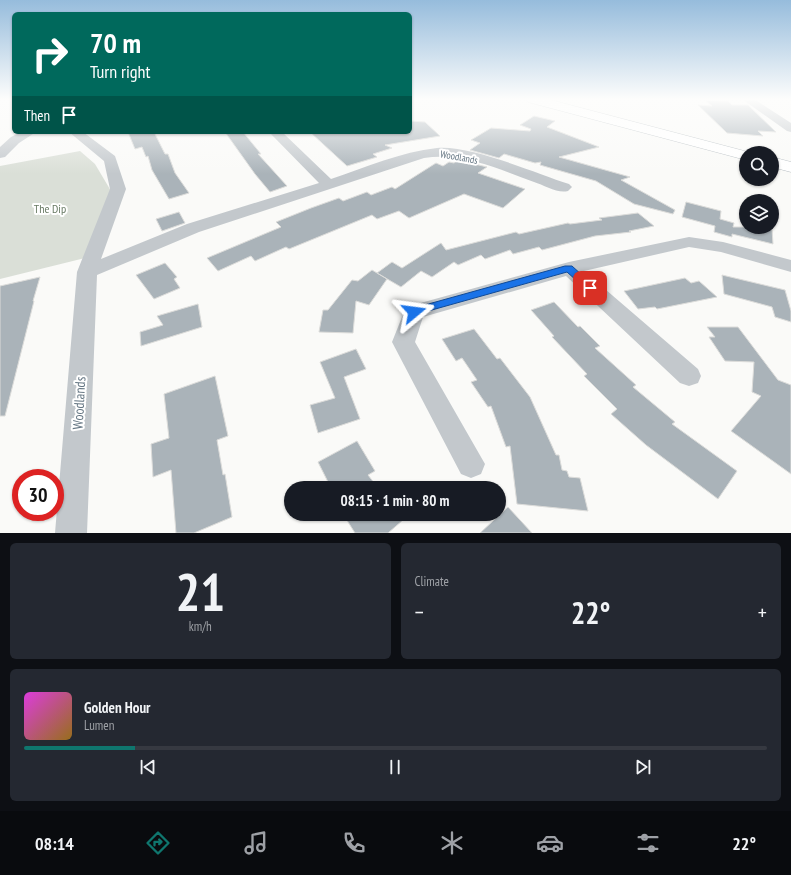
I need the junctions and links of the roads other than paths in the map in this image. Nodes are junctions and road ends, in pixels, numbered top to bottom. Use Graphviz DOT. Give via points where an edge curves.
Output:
graph roads {
  1 [pos="627,124"];
  2 [pos="26,134"];
  3 [pos="78,134"];
  4 [pos="277,134"];
  5 [pos="739,153"];
  6 [pos="0,154"];
  7 [pos="779,163"];
  8 [pos="791,166"];
  9 [pos="329,185"];
  10 [pos="563,188"];
  11 [pos="791,266"];
  12 [pos="569,268"];
  13 [pos="87,272"];
  14 [pos="689,376"];
  15 [pos="471,464"];
  16 [pos="71,533"];
  1 -- 5 [label="street"];
  2 -- 6 [label="street" via="15,140"];
  3 -- 13 [label="street, Woodlands" via="110,159 118,189"];
  4 -- 9 [label="street"];
  7 -- 8 [label="street"];
  9 -- 10 [label="street, Woodlands" via="411,158 439,152 470,156"];
  9 -- 13 [label="street, Woodlands" via="193,228"];
  11 -- 12 [label="street" via="723,247 689,242"];
  12 -- 14 [label="street"];
  12 -- 15 [label="street" via="414,312 403,342"];
  13 -- 16 [label="street, Woodlands"];
}
